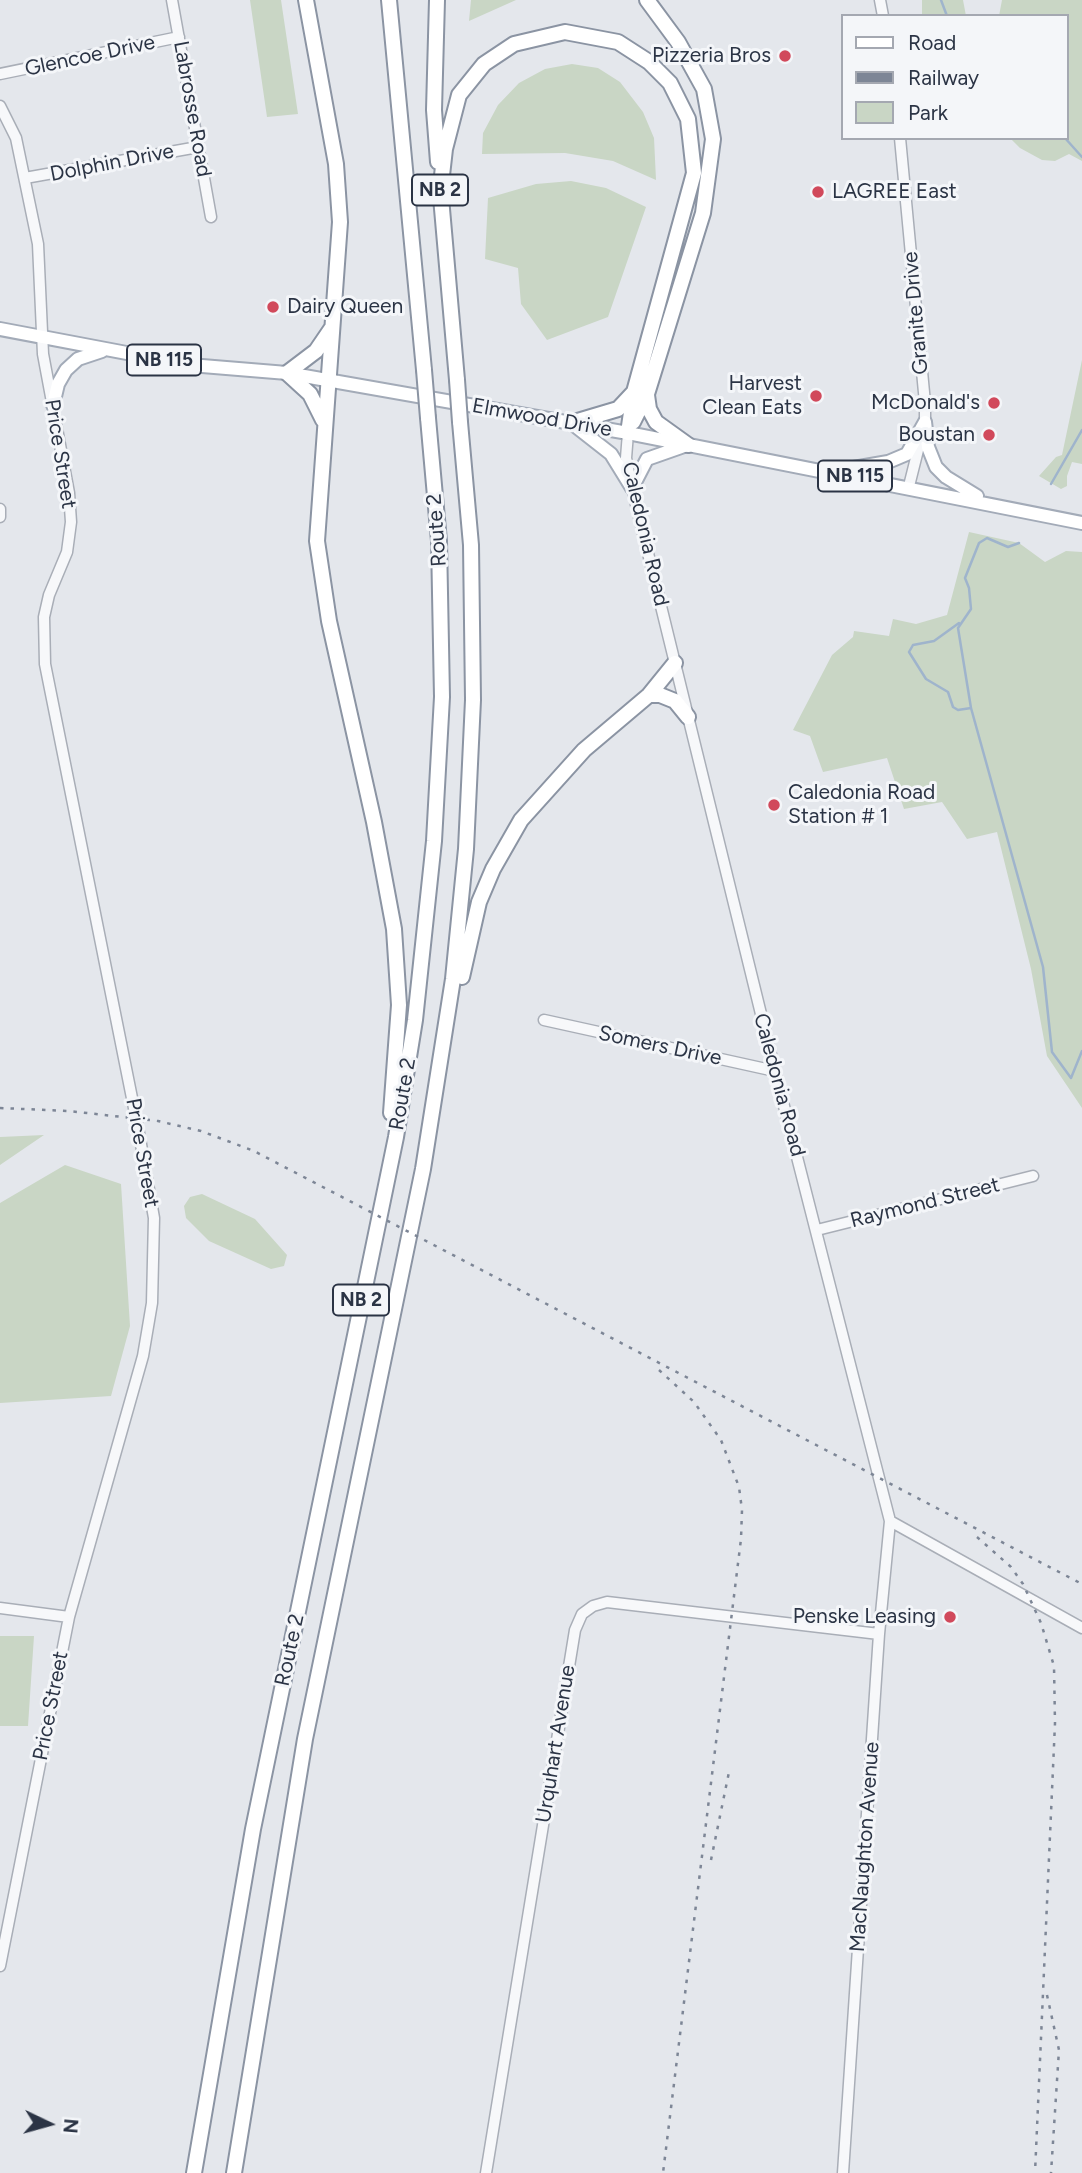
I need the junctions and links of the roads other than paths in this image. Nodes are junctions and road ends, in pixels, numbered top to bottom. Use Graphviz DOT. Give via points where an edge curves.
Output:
graph roads {
  1 [pos="172,0"];
  2 [pos="306,0"];
  3 [pos="389,0"];
  4 [pos="437,0"];
  5 [pos="647,0"];
  6 [pos="180,37"];
  7 [pos="0,74"];
  8 [pos="0,106"];
  9 [pos="900,140"];
  10 [pos="198,147"];
  11 [pos="25,178"];
  12 [pos="440,193"];
  13 [pos="211,218"];
  14 [pos="332,328"];
  15 [pos="0,329"];
  16 [pos="43,338"];
  17 [pos="110,350"];
  18 [pos="287,373"];
  19 [pos="327,380"];
  20 [pos="640,393"];
  21 [pos="52,405"];
  22 [pos="323,421"];
  23 [pos="925,422"];
  24 [pos="571,423"];
  25 [pos="628,433"];
  26 [pos="688,445"];
  27 [pos="830,471"];
  28 [pos="909,486"];
  29 [pos="632,488"];
  30 [pos="987,502"];
  31 [pos="0,509"];
  32 [pos="0,517"];
  33 [pos="1082,523"];
  34 [pos="675,663"];
  35 [pos="649,695"];
  36 [pos="688,717"];
  37 [pos="544,1020"];
  38 [pos="442,1053"];
  39 [pos="775,1071"];
  40 [pos="1033,1176"];
  41 [pos="384,1192"];
  42 [pos="817,1230"];
  43 [pos="890,1521"];
  44 [pos="0,1608"];
  45 [pos="69,1617"];
  46 [pos="1082,1628"];
  47 [pos="879,1634"];
  48 [pos="0,1966"];
  49 [pos="194,2173"];
  50 [pos="234,2173"];
  51 [pos="486,2173"];
  52 [pos="844,2173"];
  1 -- 6 [label="street, Labrosse Road"];
  2 -- 14 [label="highway" via="339,192"];
  3 -- 41 [label="highway, Route 2 / NB 2, bridge" via="441,596 440,756 417,1008"];
  4 -- 12 [label="highway, Route 2 / NB 2" via="434,110"];
  5 -- 20 [label="highway" via="704,89 713,139 703,213"];
  6 -- 7 [label="street, Glencoe Drive"];
  6 -- 10 [label="street, Labrosse Road"];
  8 -- 11 [label="street, Price Street" via="16,138"];
  9 -- 23 [label="street, Granite Drive"];
  10 -- 11 [label="street, Dolphin Drive"];
  10 -- 13 [label="street, Labrosse Road"];
  11 -- 16 [label="street, Price Street" via="38,244"];
  12 -- 20 [label="highway" via="459,95 484,64 514,44 565,32 618,42 649,62 670,83 688,119 694,173"];
  12 -- 38 [label="highway, Route 2 / NB 2, bridge" via="471,545 473,701 462,908"];
  14 -- 18 [label="highway" via="316,351"];
  14 -- 19 [label="highway"];
  15 -- 16 [label="main road, Elmwood Drive / NB 115"];
  16 -- 17 [label="main road, Elmwood Drive / NB 115"];
  16 -- 21 [label="street, Price Street"];
  17 -- 18 [label="main road, Elmwood Drive / NB 115" via="190,365"];
  17 -- 21 [label="main road" via="85,355 66,370"];
  18 -- 19 [label="main road, Elmwood Drive / NB 115"];
  18 -- 22 [label="highway" via="310,394"];
  19 -- 22 [label="highway"];
  19 -- 24 [label="main road, Elmwood Drive / NB 115"];
  20 -- 24 [label="highway" via="618,409"];
  20 -- 25 [label="highway"];
  20 -- 26 [label="highway" via="656,422"];
  21 -- 45 [label="street, Price Street" via="71,522 67,552 49,595 42,642 154,1218 152,1303 143,1356"];
  22 -- 41 [label="highway" via="317,506 320,573 384,870 398,971"];
  23 -- 27 [label="main road" via="913,448 899,459"];
  23 -- 28 [label="street, Granite Drive"];
  23 -- 30 [label="main road" via="937,469"];
  24 -- 25 [label="main road, Elmwood Drive / NB 115"];
  24 -- 29 [label="main road" via="611,454"];
  25 -- 26 [label="main road, Elmwood Drive / NB 115"];
  25 -- 29 [label="street, Caledonia Road" via="626,458"];
  26 -- 27 [label="main road, Elmwood Drive / NB 115"];
  26 -- 29 [label="main road" via="647,459"];
  27 -- 28 [label="main road, Elmwood Drive / NB 115"];
  28 -- 30 [label="main road, Elmwood Drive / NB 115"];
  29 -- 34 [label="street, Caledonia Road"];
  30 -- 33 [label="main road, Elmwood Drive / NB 115"];
  31 -- 32 [label="street"];
  34 -- 35 [label="highway"];
  34 -- 36 [label="street, Caledonia Road"];
  35 -- 36 [label="highway" via="675,702"];
  35 -- 38 [label="highway" via="562,773 507,841 479,902 455,1015"];
  36 -- 39 [label="street, Caledonia Road"];
  37 -- 39 [label="street, Somers Drive"];
  38 -- 50 [label="highway, Route 2 / NB 2" via="420,1181 310,1712"];
  39 -- 42 [label="street, Caledonia Road"];
  40 -- 42 [label="street, Raymond Street"];
  41 -- 49 [label="highway, Route 2 / NB 2" via="253,1829"];
  42 -- 43 [label="street, Caledonia Road"];
  43 -- 46 [label="street"];
  43 -- 47 [label="street, MacNaughton Avenue"];
  44 -- 45 [label="street"];
  45 -- 48 [label="street, Price Street"];
  47 -- 51 [label="street, Urquhart Avenue" via="607,1602 582,1614 575,1630"];
  47 -- 52 [label="street, MacNaughton Avenue"];
}
